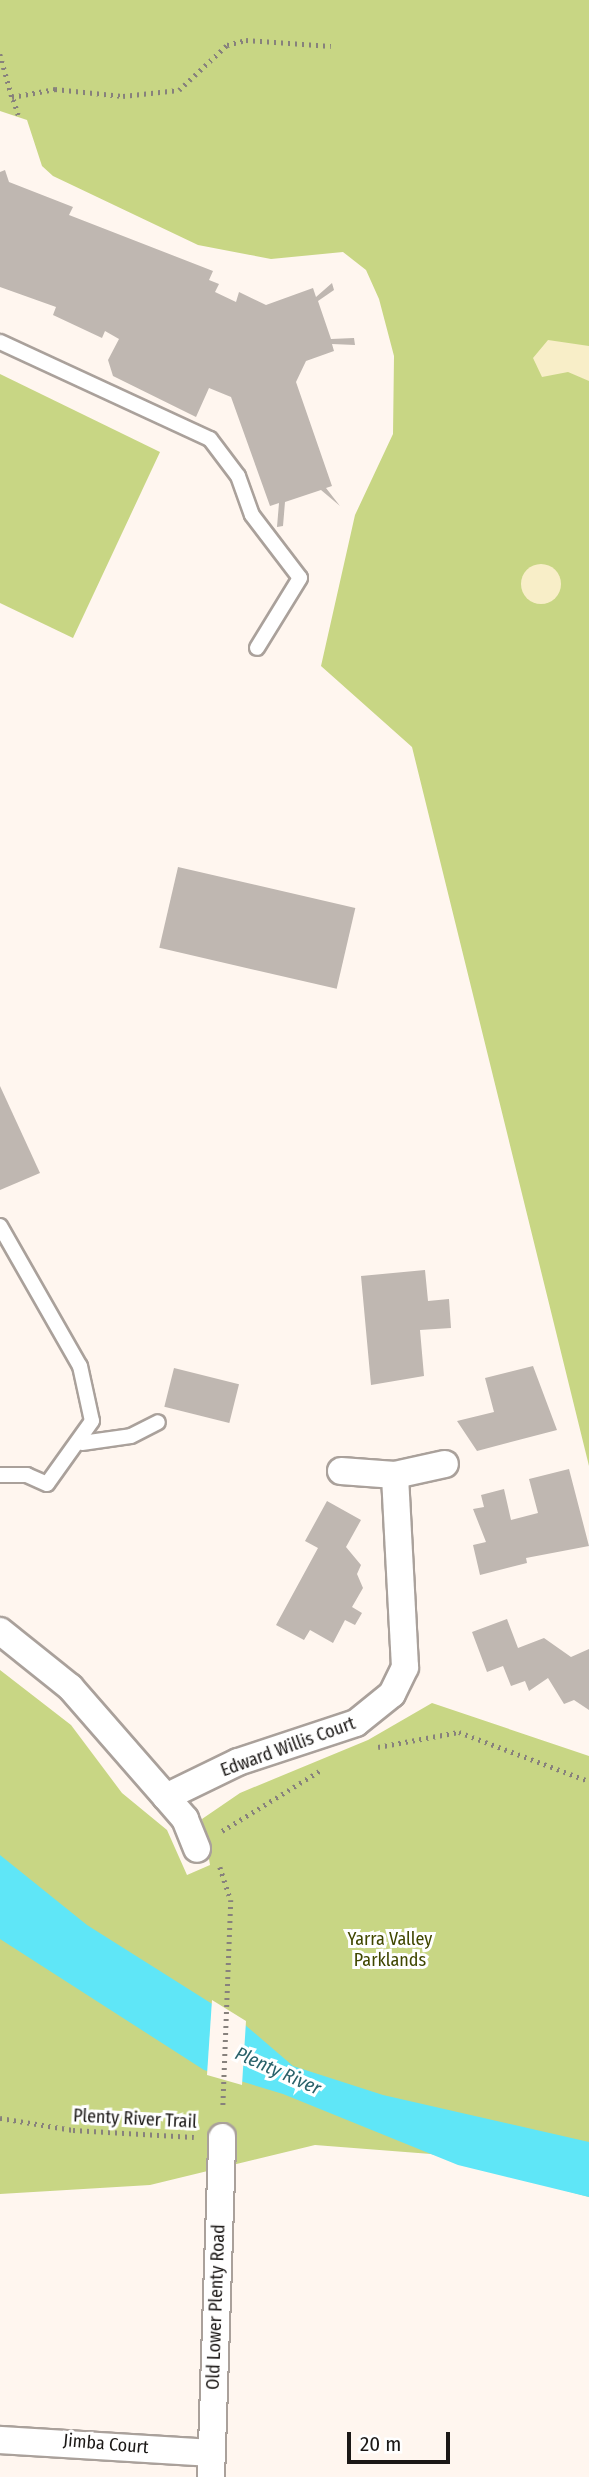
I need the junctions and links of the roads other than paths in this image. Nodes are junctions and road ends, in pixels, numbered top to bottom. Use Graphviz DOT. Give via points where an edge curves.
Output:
graph roads {
  1 [pos="0,342"];
  2 [pos="257,648"];
  3 [pos="0,1226"];
  4 [pos="158,1422"];
  5 [pos="82,1443"];
  6 [pos="445,1464"];
  7 [pos="341,1471"];
  8 [pos="0,1475"];
  9 [pos="395,1475"];
  10 [pos="0,1630"];
  11 [pos="166,1797"];
  12 [pos="210,1846"];
  13 [pos="222,2137"];
  14 [pos="0,2440"];
  15 [pos="211,2465"];
  1 -- 2 [label="lane" via="210,439 239,476 252,515 300,578"];
  3 -- 5 [label="lane" via="90,1394 92,1421"];
  4 -- 5 [label="lane" via="131,1436"];
  5 -- 8 [label="lane" via="47,1484 27,1475"];
  6 -- 9 [label="street"];
  7 -- 9 [label="street"];
  9 -- 11 [label="street, Edward Willis Court" via="406,1652 392,1694 356,1723 238,1762"];
  10 -- 11 [label="street" via="70,1687"];
  11 -- 12 [label="street"];
  13 -- 15 [label="street, Old Lower Plenty Road"];
  14 -- 15 [label="street, Jimba Court"];
}
